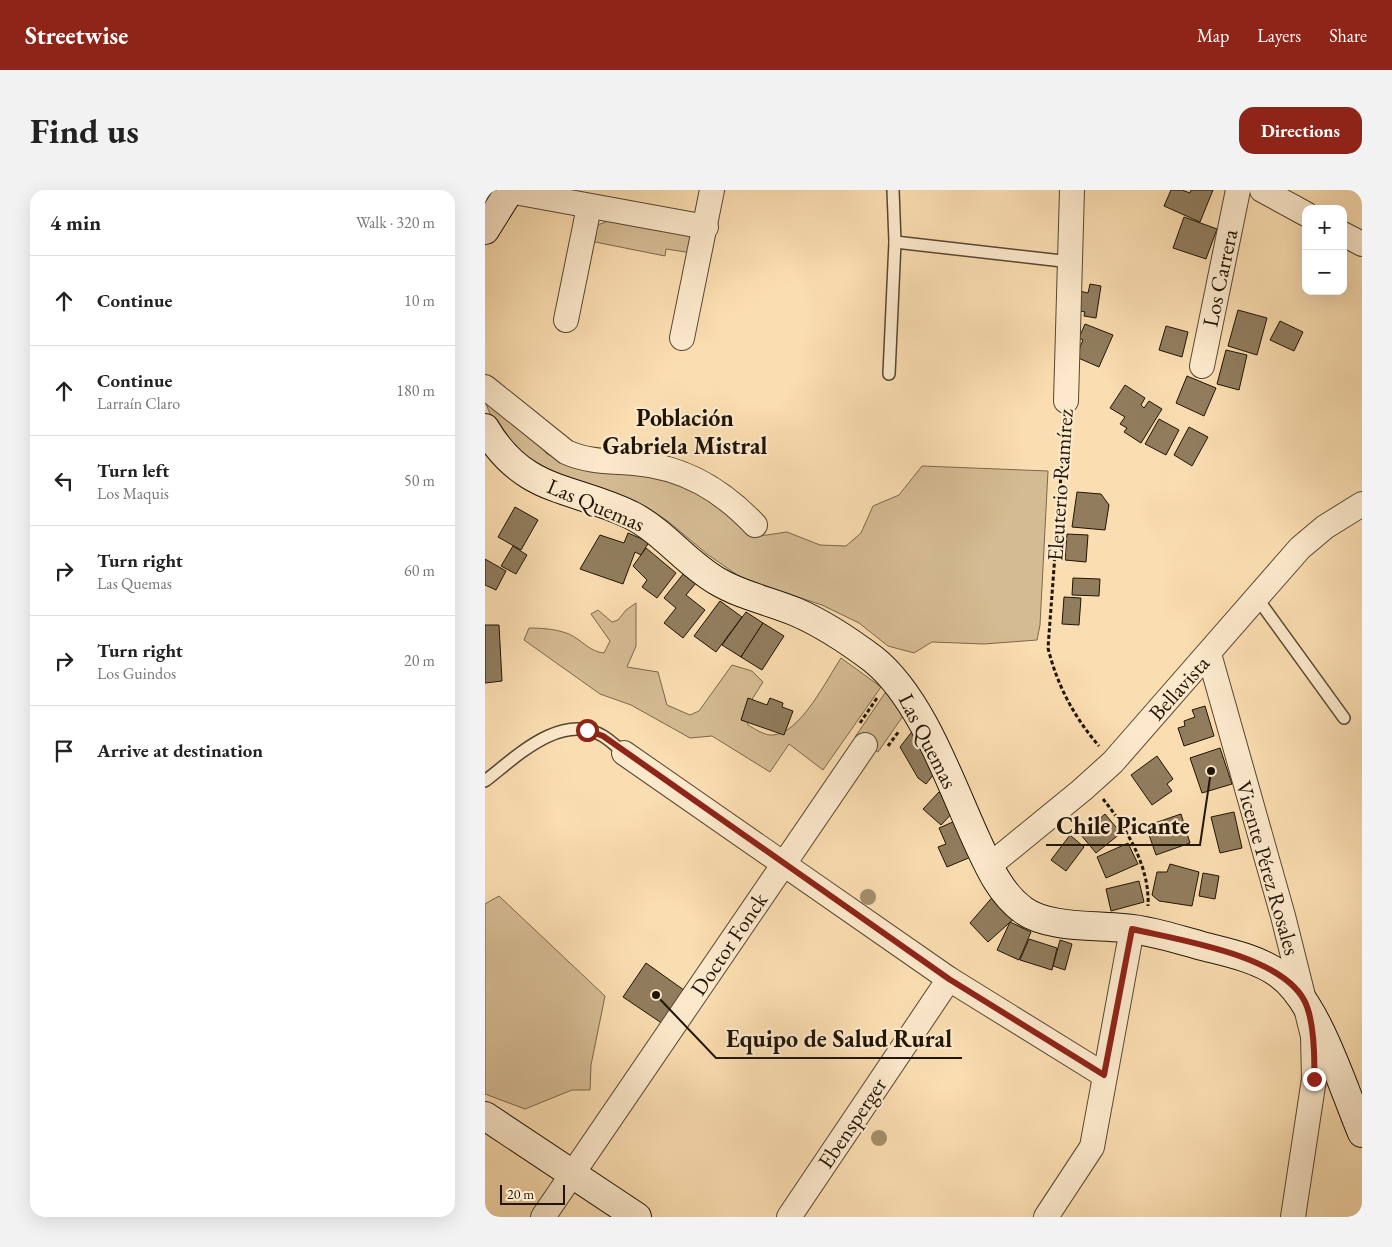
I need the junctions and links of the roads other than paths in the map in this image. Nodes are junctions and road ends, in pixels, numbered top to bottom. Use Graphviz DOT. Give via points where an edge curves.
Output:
graph roads {
  1 [pos="712,190"];
  2 [pos="893,190"];
  3 [pos="1072,190"];
  4 [pos="1238,190"];
  5 [pos="1262,190"];
  6 [pos="497,204"];
  7 [pos="589,207"];
  8 [pos="1302,212"];
  9 [pos="706,227"];
  10 [pos="1347,236"];
  11 [pos="895,242"];
  12 [pos="1362,244"];
  13 [pos="1071,262"];
  14 [pos="567,320"];
  15 [pos="682,338"];
  16 [pos="1202,366"];
  17 [pos="889,374"];
  18 [pos="485,387"];
  19 [pos="1066,401"];
  20 [pos="487,435"];
  21 [pos="1362,504"];
  22 [pos="755,525"];
  23 [pos="1257,598"];
  24 [pos="1209,654"];
  25 [pos="1344,718"];
  26 [pos="869,740"];
  27 [pos="624,753"];
  28 [pos="485,781"];
  29 [pos="783,863"];
  30 [pos="989,866"];
  31 [pos="1139,931"];
  32 [pos="949,979"];
  33 [pos="1305,1000"];
  34 [pos="1104,1075"];
  35 [pos="485,1116"];
  36 [pos="1362,1133"];
  37 [pos="573,1174"];
  38 [pos="543,1217"];
  39 [pos="637,1217"];
  40 [pos="789,1217"];
  41 [pos="1046,1217"];
  42 [pos="1293,1217"];
  1 -- 9 [label="street"];
  2 -- 11 [label="lane"];
  3 -- 13 [label="street, Eleuterio Ramírez"];
  4 -- 16 [label="street, Los Carrera"];
  5 -- 8 [label="street"];
  6 -- 7 [label="street"];
  7 -- 9 [label="street"];
  7 -- 14 [label="street"];
  9 -- 15 [label="street"];
  10 -- 12 [label="street"];
  11 -- 13 [label="lane"];
  11 -- 17 [label="lane"];
  13 -- 19 [label="street, Eleuterio Ramírez"];
  18 -- 22 [label="street" via="566,452 581,459 637,463 695,478 737,506"];
  20 -- 30 [label="main road, Las Quemas" via="513,464 532,478 633,516 658,532 716,580 821,624 875,661 915,708"];
  21 -- 23 [label="street, Bellavista" via="1310,538"];
  23 -- 24 [label="street, Bellavista"];
  23 -- 25 [label="lane"];
  24 -- 30 [label="street, Bellavista" via="1113,762"];
  24 -- 33 [label="street, Vicente Pérez Rosales"];
  26 -- 29 [label="street, Doctor Fonck"];
  27 -- 28 [label="lane" via="603,736 579,729 566,731 546,737 525,749"];
  27 -- 29 [label="street"];
  29 -- 32 [label="street"];
  29 -- 37 [label="street, Doctor Fonck"];
  30 -- 31 [label="main road, Las Quemas" via="1016,905 1037,918"];
  31 -- 33 [label="main road, Las Quemas" via="1242,956 1289,983"];
  31 -- 34 [label="street"];
  32 -- 34 [label="street"];
  32 -- 40 [label="street, Ebensperger"];
  33 -- 36 [label="main road, Vicente Pérez Rosales"];
  33 -- 42 [label="street" via="1313,1036 1314,1079"];
  34 -- 41 [label="street" via="1092,1147"];
  35 -- 37 [label="main road"];
  37 -- 38 [label="street, Doctor Fonck"];
  37 -- 39 [label="main road"];
}
